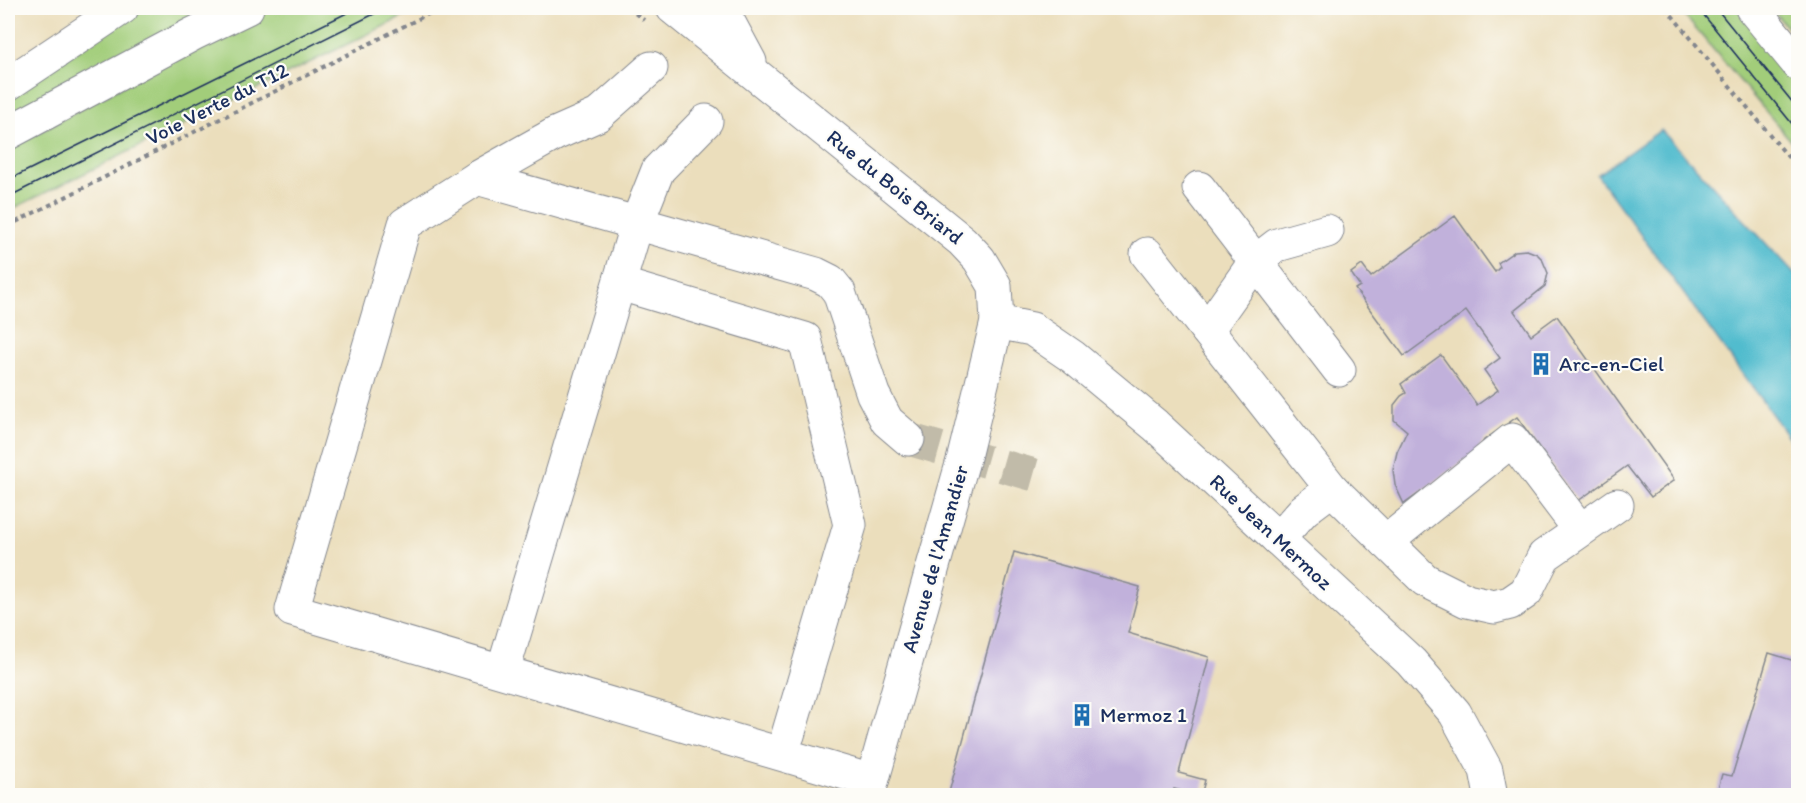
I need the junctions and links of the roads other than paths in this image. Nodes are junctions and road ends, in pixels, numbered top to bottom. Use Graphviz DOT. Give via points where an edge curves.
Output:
graph roads {
  1 [pos="122,8"];
  2 [pos="247,8"];
  3 [pos="673,8"];
  4 [pos="721,8"];
  5 [pos="1752,8"];
  6 [pos="1798,64"];
  7 [pos="651,68"];
  8 [pos="757,74"];
  9 [pos="8,84"];
  10 [pos="706,121"];
  11 [pos="8,133"];
  12 [pos="477,178"];
  13 [pos="1199,188"];
  14 [pos="637,223"];
  15 [pos="1327,231"];
  16 [pos="1147,254"];
  17 [pos="1255,262"];
  18 [pos="620,284"];
  19 [pos="998,322"];
  20 [pos="1207,330"];
  21 [pos="1339,370"];
  22 [pos="908,439"];
  23 [pos="1332,489"];
  24 [pos="1617,505"];
  25 [pos="1580,530"];
  26 [pos="1278,539"];
  27 [pos="1386,542"];
  28 [pos="503,671"];
  29 [pos="788,735"];
  30 [pos="870,788"];
  31 [pos="1491,795"];
  1 -- 9 [label="main road"];
  2 -- 11 [label="main road"];
  3 -- 8 [label="main road, Rue du Bois Briard"];
  4 -- 8 [label="main road, Rue du Bois Briard"];
  5 -- 6 [label="main road"];
  7 -- 12 [label="main road" via="598,115 555,134"];
  8 -- 19 [label="main road, Rue du Bois Briard" via="962,240 995,286"];
  10 -- 14 [label="main road" via="658,170"];
  12 -- 14 [label="main road"];
  12 -- 28 [label="main road" via="405,224 292,610"];
  13 -- 17 [label="main road"];
  14 -- 18 [label="main road"];
  14 -- 22 [label="main road" via="830,281 839,292 873,394 887,421"];
  15 -- 17 [label="main road" via="1278,245"];
  16 -- 20 [label="main road"];
  17 -- 20 [label="main road"];
  17 -- 21 [label="main road"];
  18 -- 28 [label="main road"];
  18 -- 29 [label="main road" via="805,339 850,525"];
  19 -- 26 [label="main road, Rue Jean Mermoz" via="1032,329 1073,357 1155,425"];
  19 -- 30 [label="main road, Avenue de l'Amandier"];
  20 -- 23 [label="main road"];
  23 -- 26 [label="main road" via="1304,510"];
  23 -- 27 [label="main road"];
  24 -- 25 [label="main road"];
  25 -- 27 [label="main road" via="1544,556 1526,592 1510,603 1494,607 1467,601 1425,580"];
  25 -- 27 [label="main road" via="1512,440"];
  26 -- 31 [label="main road, Rue Jean Mermoz" via="1411,662 1455,713 1486,770"];
  28 -- 30 [label="main road"];
}
